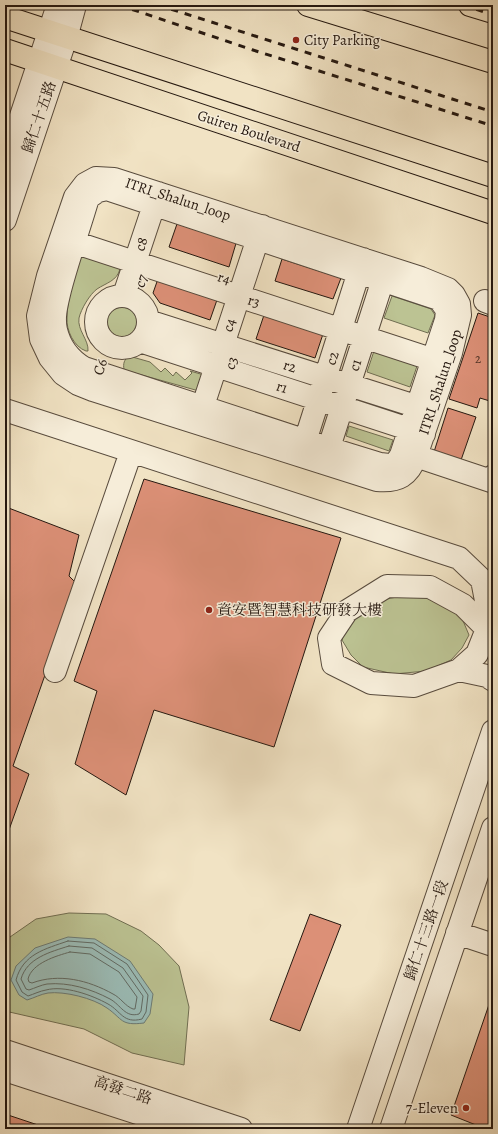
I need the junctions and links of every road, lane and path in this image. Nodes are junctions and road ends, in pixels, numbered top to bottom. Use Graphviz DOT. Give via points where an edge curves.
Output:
graph roads {
  1 [pos="58,5"];
  2 [pos="75,5"];
  3 [pos="308,5"];
  4 [pos="470,5"];
  5 [pos="493,12"];
  6 [pos="5,17"];
  7 [pos="58,34"];
  8 [pos="5,50"];
  9 [pos="493,62"];
  10 [pos="48,65"];
  11 [pos="5,164"];
  12 [pos="493,176"];
  13 [pos="162,200"];
  14 [pos="493,213"];
  15 [pos="5,220"];
  16 [pos="69,234"];
  17 [pos="266,235"];
  18 [pos="142,258"];
  19 [pos="361,266"];
  20 [pos="385,273"];
  21 [pos="247,292"];
  22 [pos="129,297"];
  23 [pos="148,321"];
  24 [pos="343,324"];
  25 [pos="366,331"];
  26 [pos="140,341"];
  27 [pos="113,346"];
  28 [pos="229,346"];
  29 [pos="442,356"];
  30 [pos="222,368"];
  31 [pos="326,377"];
  32 [pos="101,383"];
  33 [pos="349,385"];
  34 [pos="319,399"];
  35 [pos="342,406"];
  36 [pos="424,409"];
  37 [pos="5,410"];
  38 [pos="206,417"];
  39 [pos="417,431"];
  40 [pos="303,449"];
  41 [pos="130,452"];
  42 [pos="326,456"];
  43 [pos="416,456"];
  44 [pos="493,476"];
  45 [pos="490,630"];
  46 [pos="459,670"];
  47 [pos="55,671"];
  48 [pos="493,680"];
  49 [pos="493,732"];
  50 [pos="493,828"];
  51 [pos="457,933"];
  52 [pos="493,945"];
  53 [pos="5,1051"];
  54 [pos="5,1070"];
  55 [pos="187,1129"];
  56 [pos="241,1129"];
  57 [pos="358,1129"];
  58 [pos="390,1129"];
  1 -- 7 [label="street"];
  2 -- 7 [label="street"];
  3 -- 9 [label="main road"];
  4 -- 5 [label="main road"];
  6 -- 7 [label="main road"];
  7 -- 10 [label="street, 歸仁十五路"];
  7 -- 12 [label="main road"];
  8 -- 10 [label="main road, Guiren Boulevard"];
  10 -- 11 [label="street, 歸仁十五路"];
  10 -- 14 [label="main road, Guiren Boulevard"];
  10 -- 15 [label="street, 歸仁十五路"];
  13 -- 16 [label="street, ITRI_Shalun_loop" via="114,178 96,178 85,184 75,197"];
  13 -- 17 [label="street, ITRI_Shalun_loop"];
  13 -- 18 [label="street, c8"];
  16 -- 18 [label="street"];
  16 -- 32 [label="street, ITRI_Shalun_loop" via="48,276 38,316 41,339 50,358 64,374 78,384"];
  17 -- 19 [label="street, ITRI_Shalun_loop"];
  17 -- 21 [label="street, c3"];
  18 -- 21 [label="street, r3"];
  18 -- 22 [label="street, c7"];
  19 -- 20 [label="street, ITRI_Shalun_loop"];
  19 -- 24 [label="street, c2"];
  20 -- 25 [label="street, c1"];
  20 -- 29 [label="street, ITRI_Shalun_loop" via="439,284 454,295 459,304 460,315"];
  21 -- 24 [label="street, r3"];
  21 -- 28 [label="street, c3"];
  22 -- 23 [label="street" via="144,308"];
  22 -- 27 [label="street" via="117,296 109,299 98,311 98,334"];
  23 -- 26 [label="street" via="148,328"];
  23 -- 28 [label="street, r2"];
  24 -- 25 [label="street, r3"];
  24 -- 31 [label="street, c2"];
  25 -- 29 [label="street, r3"];
  25 -- 33 [label="street, c1"];
  26 -- 27 [label="street" via="134,346"];
  26 -- 30 [label="street, r1"];
  27 -- 32 [label="street"];
  28 -- 30 [label="street, c4"];
  28 -- 31 [label="street, r2"];
  29 -- 36 [label="street, ITRI_Shalun_loop"];
  30 -- 34 [label="street, r1"];
  30 -- 38 [label="street, c4"];
  31 -- 33 [label="street, r2"];
  31 -- 34 [label="street, c2"];
  32 -- 38 [label="street, ITRI_Shalun_loop"];
  33 -- 35 [label="street, c1"];
  33 -- 36 [label="street, r2"];
  34 -- 35 [label="street, r1"];
  34 -- 40 [label="street, c2"];
  35 -- 39 [label="street, r1"];
  35 -- 42 [label="street, c1"];
  36 -- 39 [label="street, ITRI_Shalun_loop"];
  37 -- 41 [label="street"];
  38 -- 40 [label="street, ITRI_Shalun_loop"];
  39 -- 42 [label="street, ITRI_Shalun_loop" via="396,463 389,465"];
  39 -- 43 [label="street, ITRI_Shalun_loop"];
  40 -- 42 [label="street, ITRI_Shalun_loop"];
  41 -- 45 [label="street" via="459,558 482,580"];
  41 -- 47 [label="street"];
  42 -- 43 [label="street, ITRI_Shalun_loop" via="377,480 392,480 407,473"];
  43 -- 44 [label="street" via="491,481"];
  45 -- 46 [label="street" via="478,654"];
  45 -- 46 [label="street" via="463,604 430,587 387,586 346,611 329,638 333,664 371,683 414,686"];
  46 -- 48 [label="street" via="487,676"];
  49 -- 57 [label="street, 歸仁十三路一段"];
  50 -- 51 [label="street, 歸仁十三路一段"];
  51 -- 52 [label="street"];
  51 -- 58 [label="street, 歸仁十三路一段"];
  53 -- 56 [label="street, 高發二路"];
  54 -- 55 [label="street, 高發二路"];
}
